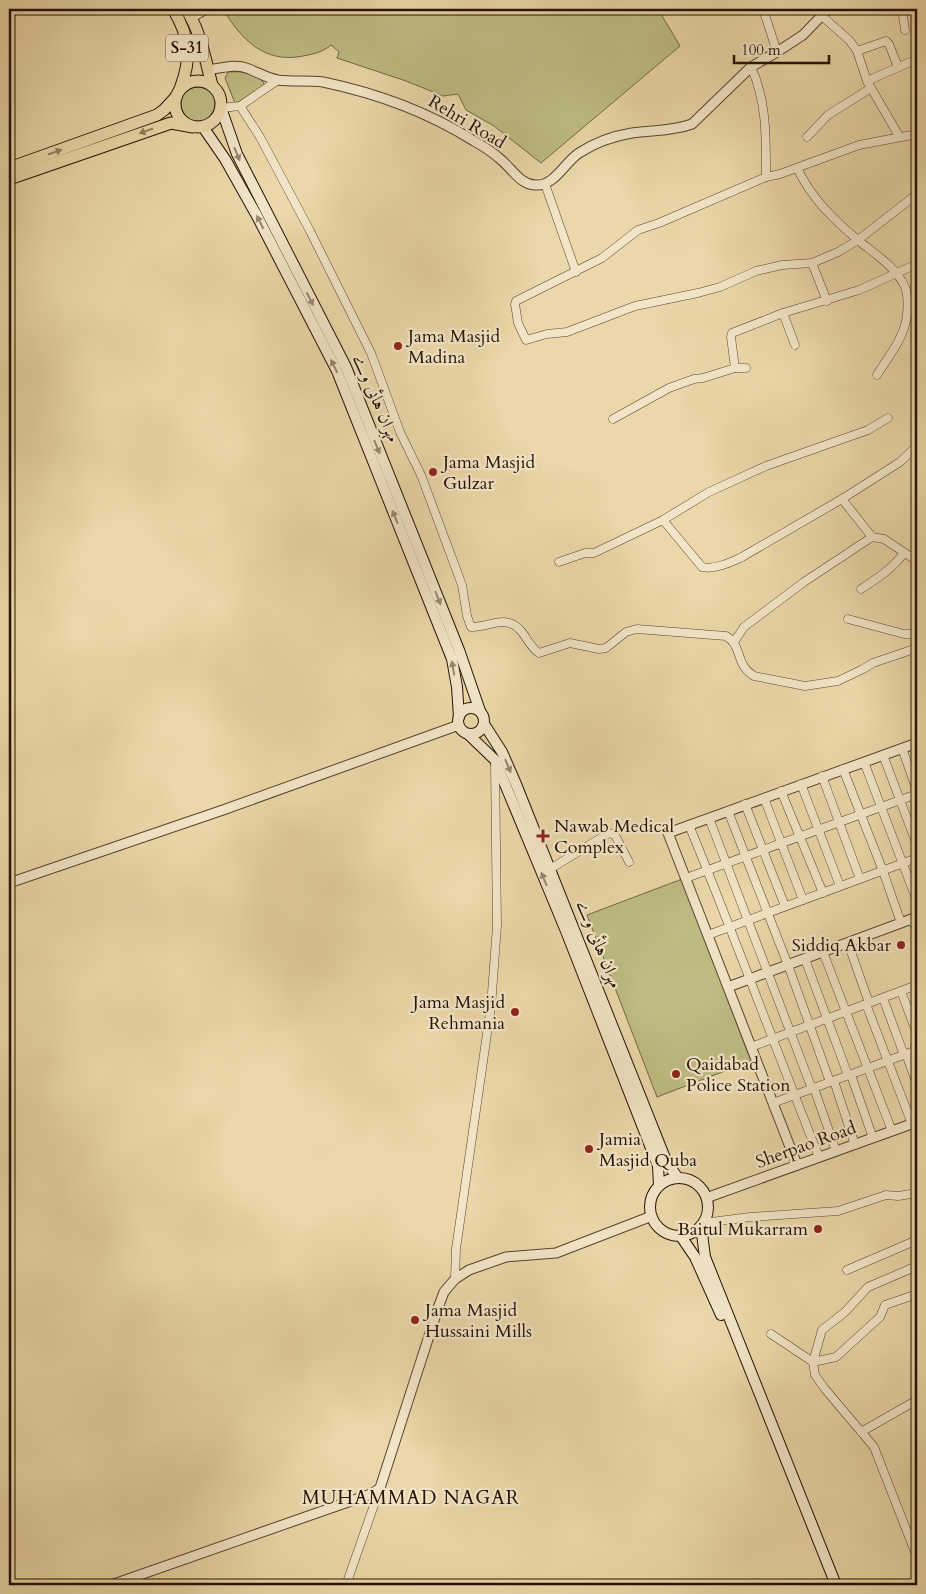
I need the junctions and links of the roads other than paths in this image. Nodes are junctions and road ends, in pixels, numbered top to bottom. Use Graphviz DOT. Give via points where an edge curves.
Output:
graph roads {
  1 [pos="206,9"];
  2 [pos="902,9"];
  3 [pos="183,12"];
  4 [pos="764,12"];
  5 [pos="825,12"];
  6 [pos="905,30"];
  7 [pos="857,51"];
  8 [pos="777,52"];
  9 [pos="917,59"];
  10 [pos="751,66"];
  11 [pos="898,67"];
  12 [pos="208,70"];
  13 [pos="278,80"];
  14 [pos="212,85"];
  15 [pos="869,85"];
  16 [pos="178,93"];
  17 [pos="240,106"];
  18 [pos="221,108"];
  19 [pos="198,127"];
  20 [pos="917,134"];
  21 [pos="899,136"];
  22 [pos="806,137"];
  23 [pos="9,168"];
  24 [pos="797,168"];
  25 [pos="766,177"];
  26 [pos="9,179"];
  27 [pos="545,184"];
  28 [pos="917,194"];
  29 [pos="858,240"];
  30 [pos="812,263"];
  31 [pos="917,264"];
  32 [pos="576,272"];
  33 [pos="896,272"];
  34 [pos="828,301"];
  35 [pos="783,313"];
  36 [pos="795,345"];
  37 [pos="735,368"];
  38 [pos="746,368"];
  39 [pos="877,375"];
  40 [pos="888,418"];
  41 [pos="613,419"];
  42 [pos="917,446"];
  43 [pos="842,499"];
  44 [pos="663,520"];
  45 [pos="872,537"];
  46 [pos="904,553"];
  47 [pos="917,561"];
  48 [pos="559,562"];
  49 [pos="861,589"];
  50 [pos="848,619"];
  51 [pos="917,634"];
  52 [pos="734,642"];
  53 [pos="917,648"];
  54 [pos="480,711"];
  55 [pos="459,721"];
  56 [pos="484,724"];
  57 [pos="468,734"];
  58 [pos="917,742"];
  59 [pos="902,748"];
  60 [pos="883,755"];
  61 [pos="495,760"];
  62 [pos="864,762"];
  63 [pos="843,769"];
  64 [pos="822,776"];
  65 [pos="801,784"];
  66 [pos="781,791"];
  67 [pos="917,792"];
  68 [pos="764,798"];
  69 [pos="900,800"];
  70 [pos="745,804"];
  71 [pos="881,806"];
  72 [pos="728,811"];
  73 [pos="860,813"];
  74 [pos="709,818"];
  75 [pos="838,822"];
  76 [pos="689,825"];
  77 [pos="819,829"];
  78 [pos="800,836"];
  79 [pos="782,843"];
  80 [pos="917,846"];
  81 [pos="763,850"];
  82 [pos="745,856"];
  83 [pos="917,858"];
  84 [pos="630,862"];
  85 [pos="726,864"];
  86 [pos="902,864"];
  87 [pos="550,869"];
  88 [pos="708,870"];
  89 [pos="883,871"];
  90 [pos="686,878"];
  91 [pos="860,879"];
  92 [pos="9,883"];
  93 [pos="840,886"];
  94 [pos="823,893"];
  95 [pos="803,900"];
  96 [pos="917,901"];
  97 [pos="785,906"];
  98 [pos="767,913"];
  99 [pos="915,918"];
  100 [pos="749,920"];
  101 [pos="901,924"];
  102 [pos="731,926"];
  103 [pos="917,933"];
  104 [pos="708,934"];
  105 [pos="848,943"];
  106 [pos="823,952"];
  107 [pos="805,959"];
  108 [pos="788,965"];
  109 [pos="768,972"];
  110 [pos="750,979"];
  111 [pos="917,986"];
  112 [pos="728,987"];
  113 [pos="901,991"];
  114 [pos="883,998"];
  115 [pos="868,1004"];
  116 [pos="846,1012"];
  117 [pos="827,1018"];
  118 [pos="810,1025"];
  119 [pos="791,1032"];
  120 [pos="917,1034"];
  121 [pos="772,1039"];
  122 [pos="751,1046"];
  123 [pos="917,1050"];
  124 [pos="905,1055"];
  125 [pos="887,1061"];
  126 [pos="869,1068"];
  127 [pos="850,1075"];
  128 [pos="832,1081"];
  129 [pos="917,1085"];
  130 [pos="813,1088"];
  131 [pos="794,1095"];
  132 [pos="773,1103"];
  133 [pos="914,1123"];
  134 [pos="892,1131"];
  135 [pos="873,1138"];
  136 [pos="855,1145"];
  137 [pos="836,1151"];
  138 [pos="819,1158"];
  139 [pos="797,1165"];
  140 [pos="678,1178"];
  141 [pos="659,1186"];
  142 [pos="917,1193"];
  143 [pos="706,1198"];
  144 [pos="652,1216"];
  145 [pos="702,1224"];
  146 [pos="680,1235"];
  147 [pos="917,1240"];
  148 [pos="917,1266"];
  149 [pos="847,1270"];
  150 [pos="455,1279"];
  151 [pos="917,1294"];
  152 [pos="771,1334"];
  153 [pos="813,1362"];
  154 [pos="917,1400"];
  155 [pos="861,1432"];
  156 [pos="793,1485"];
  157 [pos="380,1488"];
  158 [pos="917,1557"];
  159 [pos="111,1585"];
  160 [pos="346,1585"];
  161 [pos="830,1585"];
  162 [pos="836,1585"];
  1 -- 3 [label="street"];
  2 -- 6 [label="street"];
  3 -- 12 [label="main road, S-31" via="202,43"];
  3 -- 16 [label="main road, S-31" via="181,22 189,55 187,71"];
  4 -- 8 [label="street"];
  5 -- 7 [label="street"];
  5 -- 8 [label="street" via="803,35"];
  7 -- 11 [label="street" via="886,41"];
  7 -- 15 [label="street"];
  8 -- 10 [label="street"];
  9 -- 11 [label="street"];
  10 -- 25 [label="street" via="759,83 766,128"];
  10 -- 27 [label="street" via="692,124 611,137 578,153"];
  11 -- 15 [label="street"];
  12 -- 13 [label="street, Rehri Road" via="232,66 248,68"];
  12 -- 14 [label="main road, S-31"];
  13 -- 17 [label="street"];
  13 -- 27 [label="street, Rehri Road" via="320,82 368,93 410,108 474,141 500,158 520,179 534,185"];
  14 -- 16 [label="main road" via="196,80"];
  14 -- 18 [label="main road" via="218,91"];
  15 -- 21 [label="street"];
  15 -- 22 [label="street" via="830,113"];
  16 -- 19 [label="main road" via="175,106 178,115 184,122"];
  23 -- 16 [label="main road, one-way" via="156,115"];
  17 -- 18 [label="street"];
  17 -- 52 [label="street" via="310,231 371,353 462,585 471,627 500,622 513,624 539,653 570,643 599,650 626,632 637,629 726,636"];
  18 -- 19 [label="main road" via="212,123"];
  18 -- 54 [label="main road, مہران ہائی وے, one-way" via="241,163 346,367 459,650"];
  19 -- 26 [label="main road, one-way" via="171,123"];
  55 -- 19 [label="main road, one-way" via="452,659 336,371 225,159"];
  20 -- 21 [label="street"];
  21 -- 24 [label="street" via="860,145"];
  24 -- 25 [label="street"];
  24 -- 29 [label="street" via="811,193"];
  25 -- 32 [label="street" via="638,230 602,258"];
  27 -- 32 [label="street"];
  28 -- 29 [label="street"];
  29 -- 30 [label="street"];
  29 -- 33 [label="street"];
  30 -- 32 [label="street" via="756,271 720,287 635,306 567,332 526,340 518,323 516,301"];
  30 -- 34 [label="street"];
  31 -- 33 [label="street"];
  33 -- 34 [label="street"];
  33 -- 39 [label="street" via="906,293 905,326"];
  34 -- 35 [label="street"];
  35 -- 36 [label="street"];
  35 -- 37 [label="street" via="732,333"];
  37 -- 38 [label="street"];
  37 -- 41 [label="street" via="669,388"];
  40 -- 44 [label="street" via="868,430 766,466 709,492"];
  42 -- 43 [label="street" via="900,462"];
  43 -- 44 [label="street" via="742,557 706,568"];
  43 -- 45 [label="street"];
  44 -- 48 [label="street" via="594,553"];
  45 -- 46 [label="street" via="884,540"];
  45 -- 52 [label="street" via="744,627"];
  46 -- 47 [label="street"];
  46 -- 49 [label="street" via="886,573"];
  50 -- 51 [label="street" via="904,634"];
  52 -- 53 [label="street" via="747,672 805,686 838,682 873,663"];
  54 -- 55 [label="main road" via="465,709"];
  54 -- 56 [label="main road"];
  55 -- 57 [label="main road"];
  55 -- 92 [label="street" via="223,810"];
  56 -- 57 [label="main road" via="478,732"];
  56 -- 87 [label="main road, مہران ہائی وے, one-way" via="502,752"];
  57 -- 61 [label="main road"];
  58 -- 59 [label="street"];
  59 -- 60 [label="street"];
  59 -- 67 [label="street"];
  60 -- 62 [label="street"];
  60 -- 69 [label="street"];
  141 -- 61 [label="main road, one-way" via="658,1166"];
  61 -- 150 [label="street" via="497,926 491,1006 456,1249"];
  62 -- 63 [label="street"];
  62 -- 71 [label="street"];
  63 -- 64 [label="street"];
  63 -- 73 [label="street"];
  64 -- 65 [label="street"];
  64 -- 75 [label="street"];
  65 -- 66 [label="street"];
  65 -- 77 [label="street"];
  66 -- 68 [label="street"];
  66 -- 78 [label="street"];
  67 -- 69 [label="street"];
  68 -- 70 [label="street"];
  68 -- 79 [label="street"];
  69 -- 71 [label="street"];
  69 -- 80 [label="street"];
  70 -- 72 [label="street"];
  70 -- 81 [label="street"];
  71 -- 73 [label="street"];
  71 -- 86 [label="street"];
  72 -- 74 [label="street"];
  72 -- 82 [label="street"];
  73 -- 75 [label="street"];
  73 -- 89 [label="street"];
  74 -- 76 [label="street"];
  74 -- 85 [label="street"];
  75 -- 77 [label="street"];
  75 -- 91 [label="street"];
  76 -- 88 [label="street"];
  76 -- 90 [label="street" via="668,833"];
  77 -- 78 [label="street"];
  77 -- 93 [label="street"];
  78 -- 79 [label="street"];
  78 -- 94 [label="street"];
  79 -- 81 [label="street"];
  79 -- 95 [label="street"];
  81 -- 82 [label="street"];
  81 -- 97 [label="street"];
  82 -- 85 [label="street"];
  82 -- 98 [label="street"];
  83 -- 86 [label="street"];
  84 -- 87 [label="street" via="615,835 609,833"];
  85 -- 88 [label="street"];
  85 -- 100 [label="street"];
  86 -- 89 [label="street"];
  86 -- 96 [label="street"];
  87 -- 140 [label="main road, مہران ہائی وے" via="667,1163"];
  88 -- 90 [label="street"];
  88 -- 102 [label="street"];
  89 -- 91 [label="street"];
  89 -- 101 [label="street"];
  90 -- 104 [label="street"];
  91 -- 93 [label="street"];
  93 -- 94 [label="street"];
  94 -- 95 [label="street"];
  95 -- 97 [label="street"];
  97 -- 98 [label="street"];
  98 -- 100 [label="street"];
  98 -- 108 [label="street"];
  99 -- 101 [label="street"];
  99 -- 103 [label="street"];
  100 -- 102 [label="street"];
  100 -- 109 [label="street"];
  101 -- 105 [label="street"];
  102 -- 104 [label="street"];
  102 -- 110 [label="street"];
  104 -- 112 [label="street"];
  105 -- 106 [label="street"];
  105 -- 115 [label="street"];
  106 -- 107 [label="street"];
  106 -- 116 [label="street"];
  107 -- 108 [label="street"];
  107 -- 117 [label="street"];
  108 -- 109 [label="street"];
  108 -- 118 [label="street"];
  109 -- 110 [label="street"];
  109 -- 119 [label="street"];
  110 -- 112 [label="street"];
  110 -- 121 [label="street"];
  111 -- 113 [label="street"];
  112 -- 122 [label="street"];
  113 -- 114 [label="street"];
  113 -- 120 [label="street"];
  114 -- 115 [label="street"];
  114 -- 124 [label="street"];
  115 -- 116 [label="street"];
  115 -- 125 [label="street"];
  116 -- 117 [label="street"];
  116 -- 126 [label="street"];
  117 -- 118 [label="street"];
  117 -- 127 [label="street"];
  118 -- 119 [label="street"];
  118 -- 128 [label="street"];
  119 -- 121 [label="street"];
  119 -- 130 [label="street"];
  121 -- 122 [label="street"];
  121 -- 131 [label="street"];
  122 -- 132 [label="street"];
  123 -- 124 [label="street"];
  124 -- 125 [label="street"];
  124 -- 129 [label="street"];
  125 -- 126 [label="street"];
  125 -- 133 [label="street"];
  126 -- 127 [label="street"];
  126 -- 134 [label="street"];
  127 -- 128 [label="street"];
  127 -- 135 [label="street"];
  128 -- 130 [label="street"];
  128 -- 136 [label="street"];
  130 -- 131 [label="street"];
  130 -- 137 [label="street"];
  131 -- 132 [label="street"];
  131 -- 138 [label="street"];
  132 -- 139 [label="street"];
  133 -- 134 [label="street, Sherpao Road"];
  134 -- 135 [label="street, Sherpao Road"];
  135 -- 136 [label="street, Sherpao Road"];
  136 -- 137 [label="street, Sherpao Road"];
  137 -- 138 [label="street, Sherpao Road"];
  138 -- 139 [label="street, Sherpao Road"];
  139 -- 143 [label="street, Sherpao Road"];
  140 -- 141 [label="main road"];
  140 -- 143 [label="main road" via="690,1180 700,1187"];
  141 -- 144 [label="main road" via="651,1200"];
  142 -- 145 [label="street" via="886,1194 838,1211"];
  143 -- 145 [label="main road" via="708,1206"];
  144 -- 146 [label="main road" via="660,1229"];
  144 -- 150 [label="street" via="556,1253 506,1257 469,1270"];
  145 -- 146 [label="main road"];
  145 -- 156 [label="main road" via="705,1257"];
  146 -- 156 [label="main road" via="695,1257"];
  147 -- 149 [label="street"];
  148 -- 153 [label="street" via="868,1287 845,1312 822,1330"];
  150 -- 157 [label="street" via="444,1292 438,1308"];
  151 -- 153 [label="street" via="885,1305 880,1317 836,1357"];
  152 -- 153 [label="street"];
  153 -- 155 [label="street" via="815,1375"];
  154 -- 155 [label="street"];
  155 -- 158 [label="street" via="874,1447"];
  156 -- 161 [label="main road"];
  156 -- 162 [label="main road"];
  157 -- 159 [label="street" via="371,1494"];
  157 -- 160 [label="street"];
}
